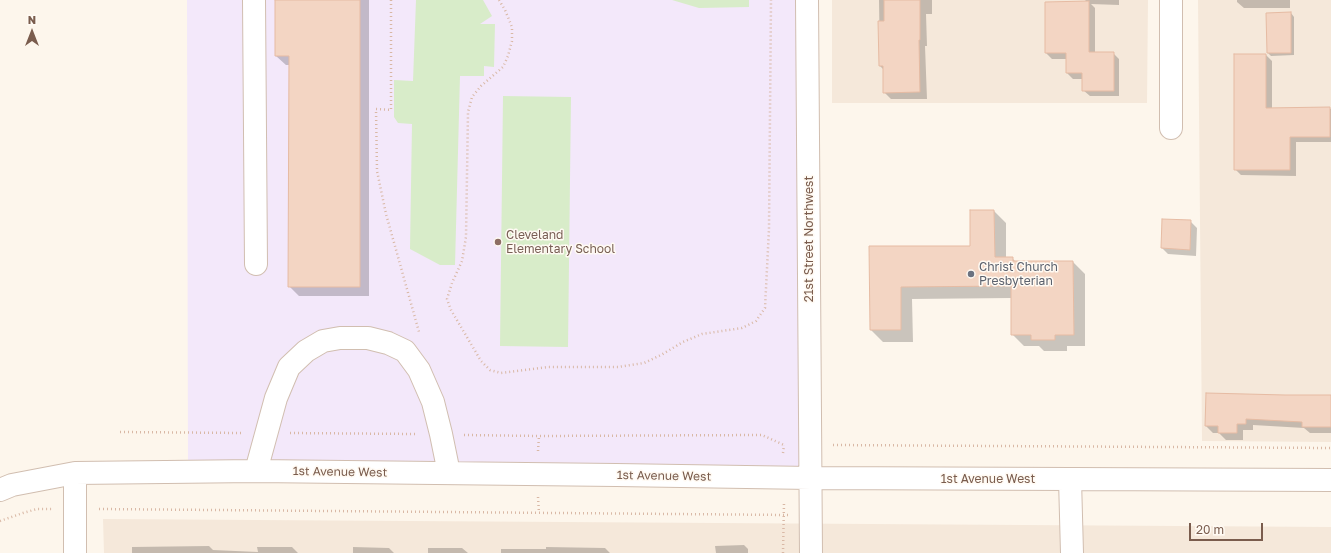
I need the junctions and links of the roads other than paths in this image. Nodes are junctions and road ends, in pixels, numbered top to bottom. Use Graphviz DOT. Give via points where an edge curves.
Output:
graph roads {
  1 [pos="254,0"];
  2 [pos="807,0"];
  3 [pos="1171,0"];
  4 [pos="1171,128"];
  5 [pos="256,264"];
  6 [pos="256,471"];
  7 [pos="75,473"];
  8 [pos="449,473"];
  9 [pos="811,478"];
  10 [pos="1070,479"];
  11 [pos="1331,480"];
  12 [pos="0,490"];
  13 [pos="75,553"];
  14 [pos="811,553"];
  15 [pos="1072,553"];
  1 -- 5 [label="street"];
  2 -- 9 [label="street, 21st Street Northwest"];
  3 -- 4 [label="street"];
  6 -- 7 [label="street, 1st Avenue West"];
  6 -- 8 [label="street, 1st Avenue West"];
  6 -- 8 [label="street" via="276,398 289,367 306,351 323,342 340,338 368,338 405,351 420,370 436,414"];
  7 -- 12 [label="street, 1st Avenue West" via="12,485"];
  7 -- 13 [label="street"];
  8 -- 9 [label="street, 1st Avenue West"];
  9 -- 10 [label="street, 1st Avenue West"];
  9 -- 14 [label="street, 21st Street Northwest"];
  10 -- 11 [label="street, 1st Avenue West"];
  10 -- 15 [label="street"];
}
